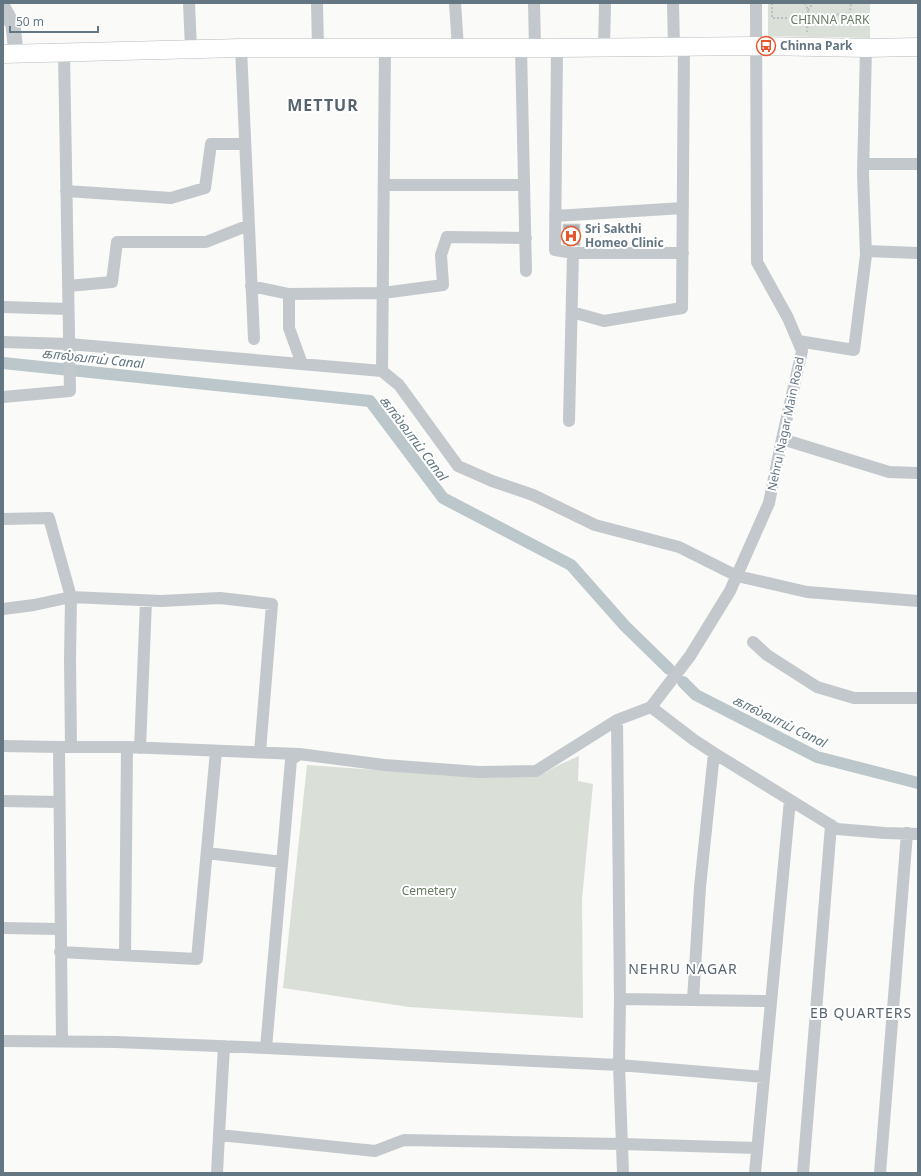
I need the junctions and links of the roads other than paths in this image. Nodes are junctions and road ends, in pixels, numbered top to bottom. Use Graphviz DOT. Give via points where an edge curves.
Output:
graph roads {
  1 [pos="189,3"];
  2 [pos="317,3"];
  3 [pos="455,3"];
  4 [pos="534,3"];
  5 [pos="605,3"];
  6 [pos="674,3"];
  7 [pos="756,3"];
  8 [pos="3,7"];
  9 [pos="756,46"];
  10 [pos="679,47"];
  11 [pos="918,47"];
  12 [pos="241,48"];
  13 [pos="318,48"];
  14 [pos="385,48"];
  15 [pos="458,48"];
  16 [pos="528,48"];
  17 [pos="557,48"];
  18 [pos="604,48"];
  19 [pos="866,48"];
  20 [pos="191,49"];
  21 [pos="64,53"];
  22 [pos="9,54"];
  23 [pos="245,144"];
  24 [pos="863,164"];
  25 [pos="918,164"];
  26 [pos="524,184"];
  27 [pos="384,185"];
  28 [pos="66,191"];
  29 [pos="683,208"];
  30 [pos="555,216"];
  31 [pos="249,225"];
  32 [pos="526,238"];
  33 [pos="866,251"];
  34 [pos="573,253"];
  35 [pos="683,253"];
  36 [pos="918,253"];
  37 [pos="526,271"];
  38 [pos="68,286"];
  39 [pos="251,286"];
  40 [pos="383,292"];
  41 [pos="289,294"];
  42 [pos="3,307"];
  43 [pos="68,308"];
  44 [pos="572,312"];
  45 [pos="254,339"];
  46 [pos="798,341"];
  47 [pos="3,342"];
  48 [pos="69,348"];
  49 [pos="302,364"];
  50 [pos="382,371"];
  51 [pos="3,397"];
  52 [pos="569,421"];
  53 [pos="782,439"];
  54 [pos="918,472"];
  55 [pos="3,519"];
  56 [pos="737,576"];
  57 [pos="71,597"];
  58 [pos="146,600"];
  59 [pos="918,601"];
  60 [pos="3,609"];
  61 [pos="753,642"];
  62 [pos="918,698"];
  63 [pos="651,707"];
  64 [pos="617,720"];
  65 [pos="3,746"];
  66 [pos="59,747"];
  67 [pos="71,747"];
  68 [pos="126,747"];
  69 [pos="140,748"];
  70 [pos="216,751"];
  71 [pos="260,752"];
  72 [pos="714,753"];
  73 [pos="299,754"];
  74 [pos="790,800"];
  75 [pos="3,801"];
  76 [pos="59,802"];
  77 [pos="831,825"];
  78 [pos="912,833"];
  79 [pos="207,853"];
  80 [pos="282,862"];
  81 [pos="3,928"];
  82 [pos="60,929"];
  83 [pos="60,952"];
  84 [pos="125,955"];
  85 [pos="620,999"];
  86 [pos="693,1000"];
  87 [pos="771,1001"];
  88 [pos="3,1041"];
  89 [pos="62,1042"];
  90 [pos="224,1046"];
  91 [pos="266,1048"];
  92 [pos="618,1065"];
  93 [pos="764,1077"];
  94 [pos="219,1135"];
  95 [pos="622,1144"];
  96 [pos="757,1148"];
  97 [pos="217,1173"];
  98 [pos="623,1173"];
  99 [pos="755,1173"];
  100 [pos="803,1173"];
  101 [pos="880,1173"];
  1 -- 20 [label="street"];
  2 -- 13 [label="street"];
  3 -- 15 [label="street"];
  4 -- 16 [label="street"];
  5 -- 18 [label="street"];
  6 -- 10 [label="street"];
  7 -- 9 [label="street, Nehru Nagar Main Road"];
  8 -- 22 [label="street" via="12,26"];
  9 -- 10 [label="main road"];
  9 -- 19 [label="main road"];
  9 -- 46 [label="street, Nehru Nagar Main Road" via="757,262"];
  10 -- 18 [label="main road"];
  10 -- 29 [label="street"];
  11 -- 19 [label="main road"];
  12 -- 13 [label="main road"];
  12 -- 20 [label="main road"];
  12 -- 23 [label="street"];
  13 -- 14 [label="main road"];
  14 -- 15 [label="main road"];
  14 -- 27 [label="street"];
  15 -- 16 [label="main road"];
  16 -- 17 [label="main road"];
  16 -- 26 [label="street"];
  17 -- 18 [label="main road"];
  17 -- 30 [label="street"];
  19 -- 24 [label="street"];
  20 -- 21 [label="main road"];
  21 -- 22 [label="main road"];
  21 -- 28 [label="street"];
  23 -- 28 [label="street" via="211,144 205,188 171,198"];
  23 -- 31 [label="street"];
  24 -- 25 [label="street"];
  24 -- 33 [label="street"];
  26 -- 27 [label="street"];
  26 -- 32 [label="street"];
  27 -- 40 [label="street"];
  28 -- 38 [label="street"];
  29 -- 30 [label="street"];
  29 -- 35 [label="street"];
  30 -- 34 [label="street" via="554,250"];
  31 -- 38 [label="street" via="206,242 117,242 112,282"];
  31 -- 39 [label="street"];
  32 -- 37 [label="street"];
  32 -- 40 [label="street" via="447,237 441,255 443,285"];
  33 -- 36 [label="street"];
  33 -- 46 [label="street" via="854,350"];
  34 -- 35 [label="street"];
  34 -- 44 [label="street"];
  35 -- 44 [label="street" via="682,308 604,321"];
  38 -- 43 [label="street"];
  39 -- 41 [label="street"];
  39 -- 45 [label="street"];
  40 -- 41 [label="street"];
  40 -- 50 [label="street"];
  41 -- 49 [label="street" via="289,328"];
  42 -- 43 [label="street"];
  43 -- 48 [label="street"];
  44 -- 52 [label="street"];
  46 -- 53 [label="street, Nehru Nagar Main Road" via="802,351"];
  47 -- 48 [label="street"];
  48 -- 49 [label="street"];
  48 -- 51 [label="street" via="70,391"];
  49 -- 50 [label="street"];
  50 -- 56 [label="street" via="399,385 458,466 533,495 595,525 679,547"];
  53 -- 54 [label="street" via="889,472"];
  53 -- 56 [label="street, Nehru Nagar Main Road" via="769,503"];
  55 -- 57 [label="street" via="49,518"];
  56 -- 59 [label="street" via="807,592"];
  56 -- 63 [label="street, Nehru Nagar Main Road" via="690,656"];
  57 -- 58 [label="street"];
  57 -- 60 [label="street"];
  57 -- 67 [label="street"];
  58 -- 69 [label="street"];
  58 -- 71 [label="street" via="220,598 272,604"];
  61 -- 62 [label="street" via="767,655 817,687 854,698"];
  63 -- 64 [label="street"];
  63 -- 72 [label="street"];
  64 -- 73 [label="street" via="536,771 479,772 384,765"];
  64 -- 85 [label="street"];
  65 -- 66 [label="street"];
  66 -- 67 [label="street"];
  66 -- 76 [label="street"];
  67 -- 68 [label="street"];
  68 -- 69 [label="street"];
  68 -- 84 [label="street"];
  69 -- 70 [label="street"];
  70 -- 71 [label="street"];
  70 -- 79 [label="street"];
  71 -- 73 [label="street"];
  72 -- 74 [label="street"];
  72 -- 86 [label="street" via="700,887"];
  73 -- 80 [label="street" via="291,760"];
  74 -- 77 [label="street"];
  74 -- 87 [label="street"];
  75 -- 76 [label="street"];
  76 -- 82 [label="street"];
  77 -- 78 [label="street" via="837,829"];
  77 -- 100 [label="street"];
  78 -- 101 [label="street"];
  79 -- 80 [label="street"];
  79 -- 84 [label="street" via="197,959"];
  80 -- 91 [label="street"];
  81 -- 82 [label="street"];
  82 -- 83 [label="street"];
  83 -- 84 [label="street"];
  83 -- 89 [label="street"];
  85 -- 86 [label="street"];
  85 -- 92 [label="street"];
  86 -- 87 [label="street"];
  87 -- 93 [label="street"];
  88 -- 89 [label="street"];
  89 -- 90 [label="street"];
  90 -- 91 [label="street"];
  90 -- 94 [label="street"];
  91 -- 92 [label="street"];
  92 -- 93 [label="street"];
  92 -- 95 [label="street"];
  93 -- 96 [label="street"];
  94 -- 95 [label="street" via="374,1151 404,1140"];
  94 -- 97 [label="street"];
  95 -- 96 [label="street"];
  95 -- 98 [label="street"];
  96 -- 99 [label="street"];
}
